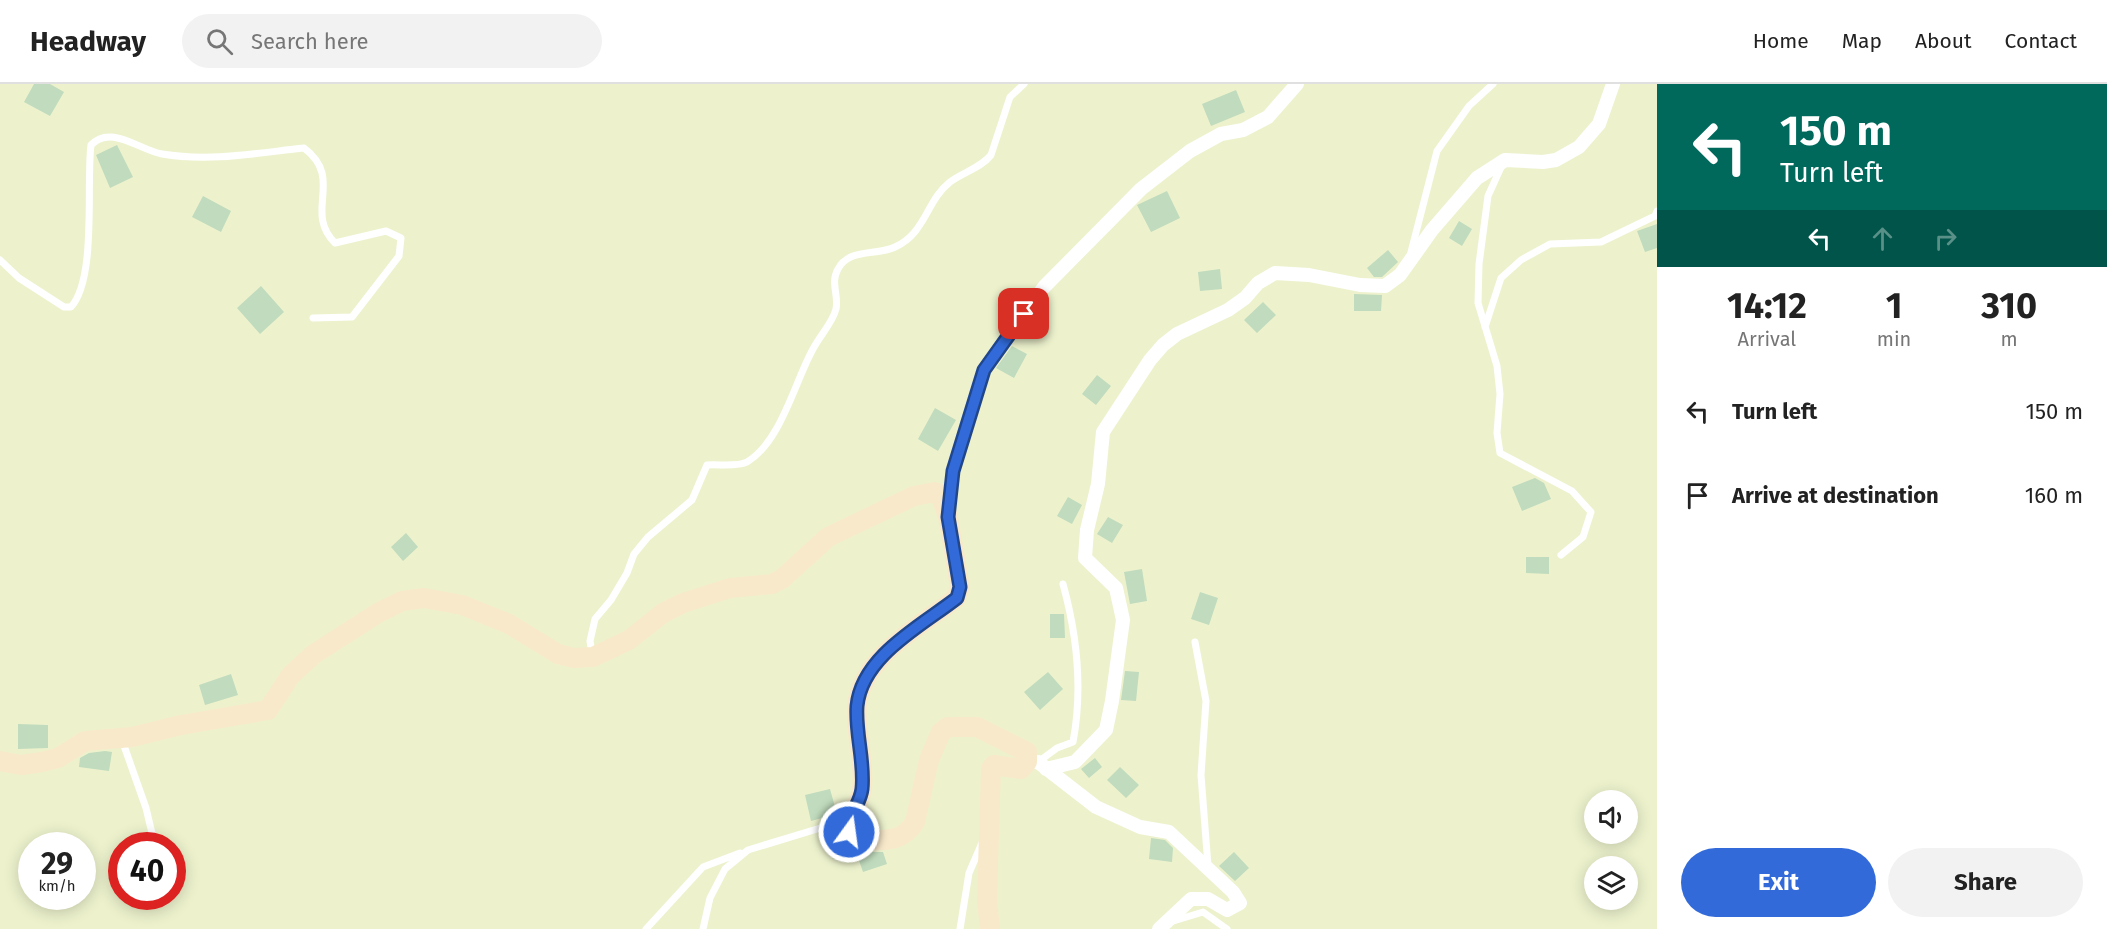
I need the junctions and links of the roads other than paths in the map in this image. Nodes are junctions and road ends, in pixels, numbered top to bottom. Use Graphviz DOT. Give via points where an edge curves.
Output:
graph roads {
  1 [pos="1024,84"];
  2 [pos="1297,84"];
  3 [pos="1493,84"];
  4 [pos="1613,84"];
  5 [pos="1505,160"];
  6 [pos="1657,211"];
  7 [pos="1409,259"];
  8 [pos="0,260"];
  9 [pos="313,318"];
  10 [pos="1485,327"];
  11 [pos="948,517"];
  12 [pos="1561,555"];
  13 [pos="1063,584"];
  14 [pos="1195,642"];
  15 [pos="593,657"];
  16 [pos="122,738"];
  17 [pos="0,761"];
  18 [pos="1037,764"];
  19 [pos="989,827"];
  20 [pos="152,832"];
  21 [pos="849,832"];
  22 [pos="748,850"];
  23 [pos="1208,869"];
  24 [pos="1164,926"];
  25 [pos="646,929"];
  26 [pos="703,929"];
  27 [pos="960,929"];
  28 [pos="990,929"];
  29 [pos="1227,929"];
  1 -- 15 [label="lane" via="1010,97 986,161 949,183 918,230 894,248 850,256 839,266 833,278 836,309 772,434 760,452 745,463 707,465 692,500 634,554 611,600 595,619 590,641"];
  2 -- 11 [label="street" via="1268,117 1243,130 1221,134 1190,151 1141,189 1044,287 984,370 953,471"];
  3 -- 7 [label="lane" via="1468,106 1437,151"];
  4 -- 5 [label="street" via="1599,124 1579,147 1556,160"];
  5 -- 7 [label="street" via="1477,178"];
  5 -- 10 [label="lane" via="1488,196 1479,264 1478,303"];
  6 -- 10 [label="lane" via="1655,216 1601,242 1550,244 1521,260 1501,278"];
  7 -- 18 [label="street" via="1400,274 1385,286 1275,273 1228,310 1177,334 1150,360 1103,432 1098,484 1087,530 1085,558 1116,588 1123,620 1106,730 1075,762"];
  8 -- 9 [label="lane" via="19,278 64,307 76,301 82,283 91,208 91,145 97,138 109,135 161,154 216,158 304,148 316,157 324,173 321,221 323,232 334,243 386,231 401,238 399,256 352,317"];
  10 -- 12 [label="lane" via="1497,366 1500,453 1572,491 1591,512 1583,537"];
  11 -- 15 [label="street" via="940,494 914,496 828,537 782,579 772,584 730,588 683,603 663,613 629,640"];
  11 -- 21 [label="street" via="960,587 957,598 880,658 864,683 857,706 862,790 849,817"];
  13 -- 18 [label="lane" via="1074,623 1077,722 1073,742 1057,748"];
  14 -- 23 [label="lane" via="1206,701 1201,775"];
  15 -- 16 [label="street" via="558,654 509,624 462,606 424,598 402,601 314,654 291,675 268,710"];
  16 -- 17 [label="street" via="85,741 58,758 42,762 21,765"];
  16 -- 20 [label="lane"];
  18 -- 19 [label="street" via="1021,769 994,765"];
  18 -- 21 [label="street" via="1027,752 977,727 948,727 941,732 928,760 911,829 902,838 886,840 858,840"];
  18 -- 23 [label="street" via="1096,807 1140,827 1169,832"];
  19 -- 27 [label="lane" via="969,873"];
  19 -- 28 [label="street"];
  21 -- 22 [label="lane" via="827,826"];
  22 -- 25 [label="lane" via="703,867"];
  22 -- 26 [label="lane" via="725,869 710,898"];
  23 -- 24 [label="street" via="1240,903 1227,910 1208,899 1191,899"];
  24 -- 29 [label="lane" via="1203,912"];
}
